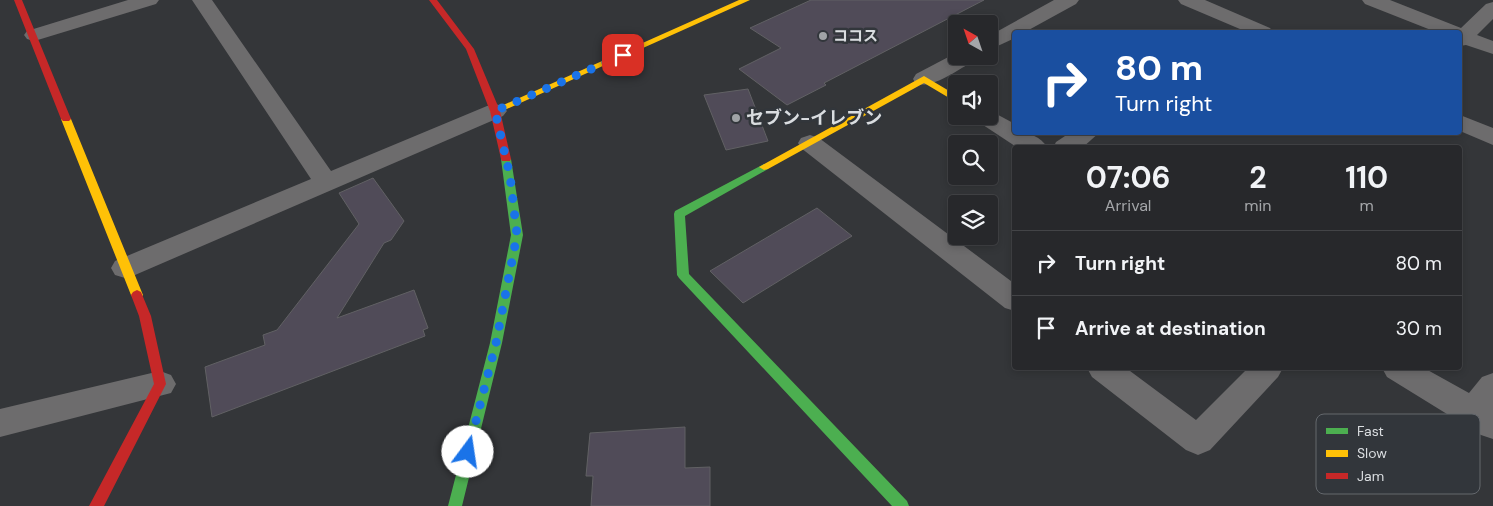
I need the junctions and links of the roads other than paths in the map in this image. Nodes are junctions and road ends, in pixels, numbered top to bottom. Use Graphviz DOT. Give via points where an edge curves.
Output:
graph roads {
  1 [pos="18,0"];
  2 [pos="149,0"];
  3 [pos="202,0"];
  4 [pos="433,0"];
  5 [pos="746,0"];
  6 [pos="1069,0"];
  7 [pos="1188,0"];
  8 [pos="1372,0"];
  9 [pos="1493,8"];
  10 [pos="1014,30"];
  11 [pos="1249,30"];
  12 [pos="1444,30"];
  13 [pos="1012,31"];
  14 [pos="1462,34"];
  15 [pos="34,35"];
  16 [pos="1462,37"];
  17 [pos="998,39"];
  18 [pos="1493,48"];
  19 [pos="950,65"];
  20 [pos="924,79"];
  21 [pos="948,94"];
  22 [pos="495,111"];
  23 [pos="1462,123"];
  24 [pos="998,124"];
  25 [pos="1012,133"];
  26 [pos="1015,135"];
  27 [pos="1084,135"];
  28 [pos="1493,137"];
  29 [pos="810,144"];
  30 [pos="1031,145"];
  31 [pos="1069,145"];
  32 [pos="326,182"];
  33 [pos="125,268"];
  34 [pos="1012,298"];
  35 [pos="1106,370"];
  36 [pos="1265,370"];
  37 [pos="1401,370"];
  38 [pos="160,384"];
  39 [pos="1493,386"];
  40 [pos="1475,414"];
  41 [pos="1483,419"];
  42 [pos="0,423"];
  43 [pos="96,506"];
  44 [pos="455,506"];
  45 [pos="902,506"];
  1 -- 15 [label="street"];
  2 -- 15 [label="street"];
  3 -- 32 [label="street"];
  4 -- 22 [label="street" via="470,49"];
  5 -- 22 [label="street"];
  6 -- 10 [label="street"];
  7 -- 11 [label="street"];
  8 -- 12 [label="street"];
  9 -- 14 [label="street"];
  13 -- 17 [label="street"];
  15 -- 33 [label="street"];
  16 -- 18 [label="street"];
  19 -- 20 [label="street"];
  20 -- 21 [label="street"];
  20 -- 29 [label="street"];
  22 -- 32 [label="street"];
  22 -- 44 [label="street" via="510,176 517,235 496,343"];
  23 -- 28 [label="street"];
  24 -- 25 [label="street"];
  26 -- 30 [label="street"];
  27 -- 31 [label="street"];
  29 -- 34 [label="street"];
  29 -- 45 [label="street" via="679,214 683,275"];
  32 -- 33 [label="street"];
  33 -- 38 [label="street" via="145,316"];
  35 -- 36 [label="street" via="1198,440"];
  37 -- 40 [label="street"];
  38 -- 42 [label="street"];
  38 -- 43 [label="street"];
  39 -- 41 [label="street"];
}
